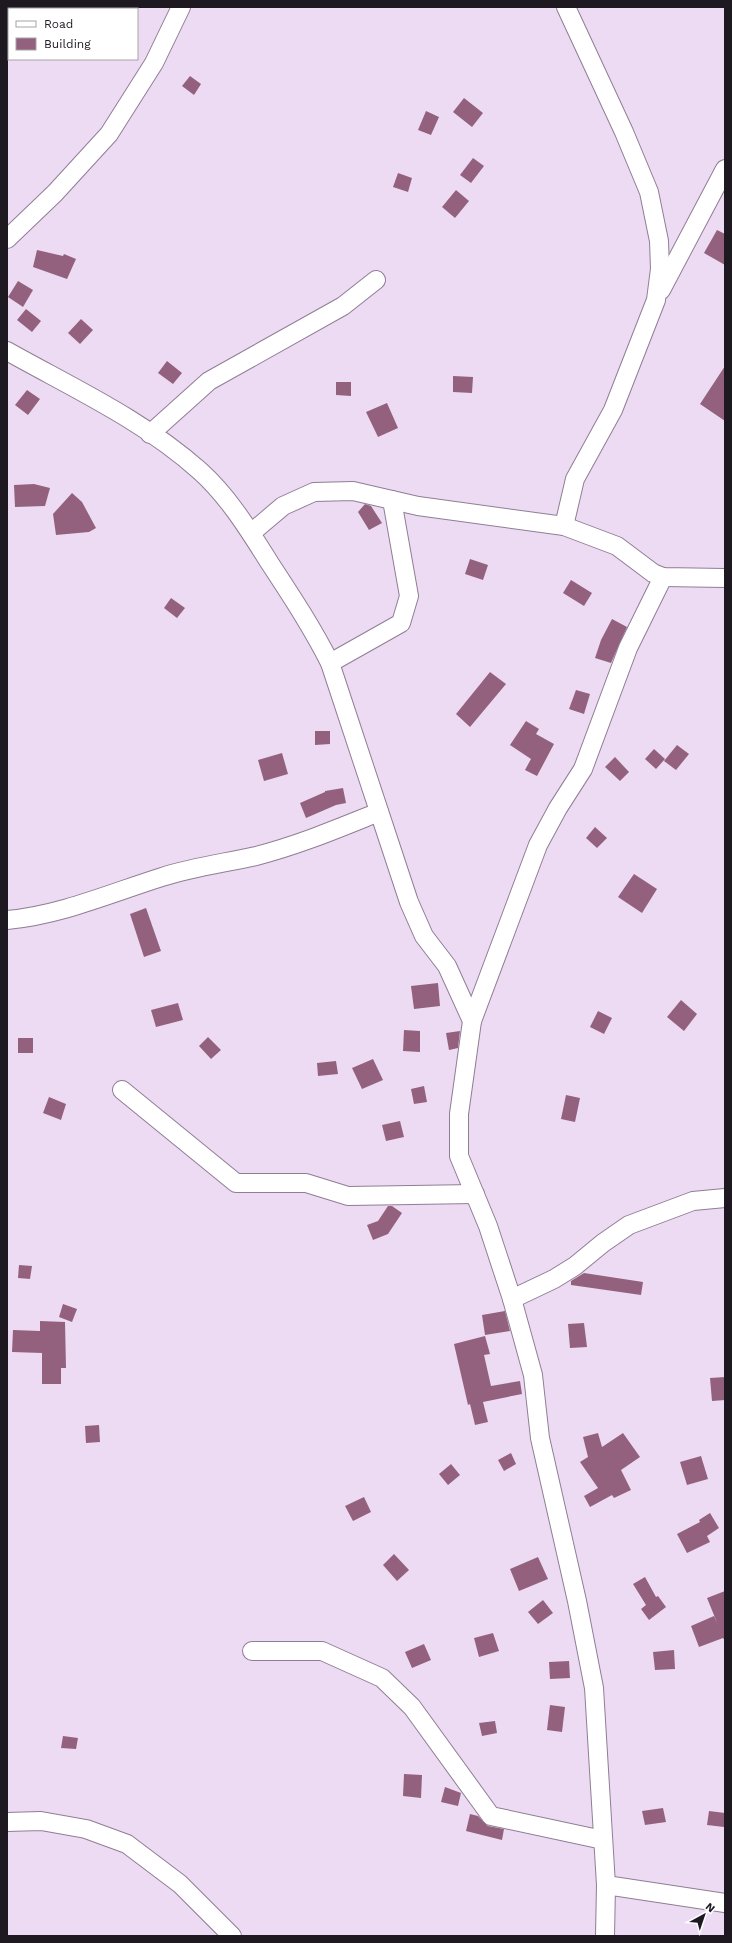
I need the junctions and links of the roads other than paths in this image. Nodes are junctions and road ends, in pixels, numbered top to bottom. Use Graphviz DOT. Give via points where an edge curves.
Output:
graph roads {
  1 [pos="181,7"];
  2 [pos="566,7"];
  3 [pos="725,169"];
  4 [pos="7,239"];
  5 [pos="376,280"];
  6 [pos="656,300"];
  7 [pos="7,351"];
  8 [pos="150,434"];
  9 [pos="392,500"];
  10 [pos="564,526"];
  11 [pos="251,533"];
  12 [pos="663,577"];
  13 [pos="725,578"];
  14 [pos="330,663"];
  15 [pos="379,812"];
  16 [pos="7,920"];
  17 [pos="472,1021"];
  18 [pos="122,1090"];
  19 [pos="475,1194"];
  20 [pos="725,1198"];
  21 [pos="512,1299"];
  22 [pos="252,1651"];
  23 [pos="7,1822"];
  24 [pos="603,1840"];
  25 [pos="606,1885"];
  26 [pos="725,1902"];
  27 [pos="232,1936"];
  28 [pos="605,1936"];
  1 -- 4 [label="street" via="154,63 109,134"];
  2 -- 6 [label="street" via="649,192 659,241 660,270"];
  3 -- 6 [label="street"];
  5 -- 8 [label="street" via="343,306 209,381"];
  6 -- 10 [label="street" via="613,410 575,479"];
  7 -- 8 [label="street" via="88,394"];
  8 -- 11 [label="street" via="200,471 225,497"];
  9 -- 10 [label="street" via="418,506"];
  9 -- 11 [label="street" via="354,491 314,492 283,506"];
  9 -- 14 [label="street" via="409,596 401,623"];
  10 -- 12 [label="street" via="617,546 653,573"];
  11 -- 14 [label="street" via="317,637"];
  12 -- 13 [label="street"];
  12 -- 17 [label="street" via="628,648 583,769 538,846"];
  14 -- 15 [label="street"];
  15 -- 16 [label="street" via="300,843 264,854 214,863 162,877 94,901"];
  15 -- 17 [label="street" via="409,902 424,936 447,966"];
  17 -- 19 [label="street" via="459,1121 460,1156"];
  18 -- 19 [label="street" via="236,1183 306,1183 348,1196"];
  19 -- 21 [label="street"];
  20 -- 21 [label="street" via="693,1201 629,1225 575,1266"];
  21 -- 24 [label="street" via="533,1375 540,1438 594,1688"];
  22 -- 24 [label="street" via="322,1651 382,1678 412,1707 491,1816"];
  23 -- 27 [label="street" via="41,1821 86,1828 127,1844 180,1884"];
  24 -- 25 [label="street"];
  25 -- 26 [label="street"];
  25 -- 28 [label="street"];
}
